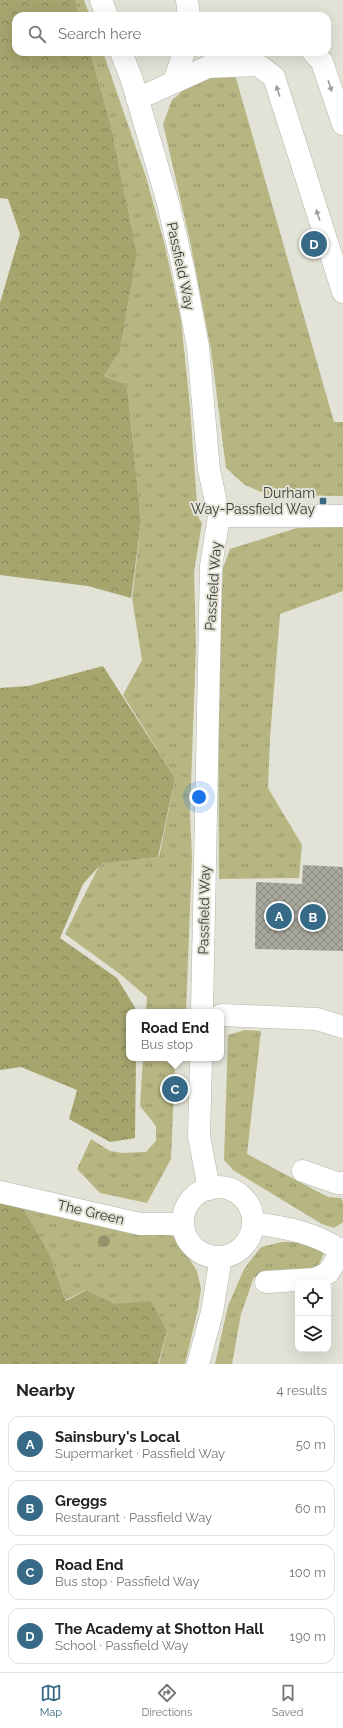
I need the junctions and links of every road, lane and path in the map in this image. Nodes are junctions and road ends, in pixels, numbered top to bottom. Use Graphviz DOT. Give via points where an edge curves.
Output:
graph roads {
  1 [pos="101,0"];
  2 [pos="187,0"];
  3 [pos="106,12"];
  4 [pos="188,12"];
  5 [pos="122,56"];
  6 [pos="183,56"];
  7 [pos="223,56"];
  8 [pos="317,56"];
  9 [pos="208,67"];
  10 [pos="174,82"];
  11 [pos="137,99"];
  12 [pos="343,124"];
  13 [pos="343,292"];
  14 [pos="219,516"];
  15 [pos="343,516"];
  16 [pos="202,1009"];
  17 [pos="224,1015"];
  18 [pos="343,1026"];
  19 [pos="201,1061"];
  20 [pos="304,1171"];
  21 [pos="343,1183"];
  22 [pos="209,1188"];
  23 [pos="0,1192"];
  24 [pos="253,1223"];
  25 [pos="182,1224"];
  26 [pos="342,1251"];
  27 [pos="221,1258"];
  28 [pos="266,1282"];
  29 [pos="198,1364"];
  1 -- 3 [label="street"];
  2 -- 4 [label="street"];
  5 -- 11 [label="street, Passfield Way"];
  6 -- 10 [label="street"];
  7 -- 9 [label="street"];
  8 -- 12 [label="street, one-way" via="322,62"];
  9 -- 10 [label="street"];
  13 -- 9 [label="street, one-way" via="274,77 258,65"];
  10 -- 11 [label="street"];
  11 -- 14 [label="street, Passfield Way" via="168,203 184,272 198,347 209,470"];
  14 -- 15 [label="street"];
  14 -- 16 [label="street, Passfield Way" via="211,566"];
  17 -- 18 [label="street" via="317,1019"];
  19 -- 22 [label="street" via="199,1136"];
  20 -- 21 [label="street"];
  22 -- 24 [label="street" via="226,1187 237,1192 249,1205"];
  22 -- 25 [label="street" via="189,1201"];
  23 -- 25 [label="street, The Green" via="140,1224"];
  24 -- 26 [label="street" via="284,1227 316,1237"];
  24 -- 27 [label="street" via="251,1235 243,1247"];
  25 -- 27 [label="street" via="191,1246 210,1257"];
  26 -- 28 [label="street" via="328,1273 315,1279"];
  27 -- 29 [label="street" via="212,1312"];
}
